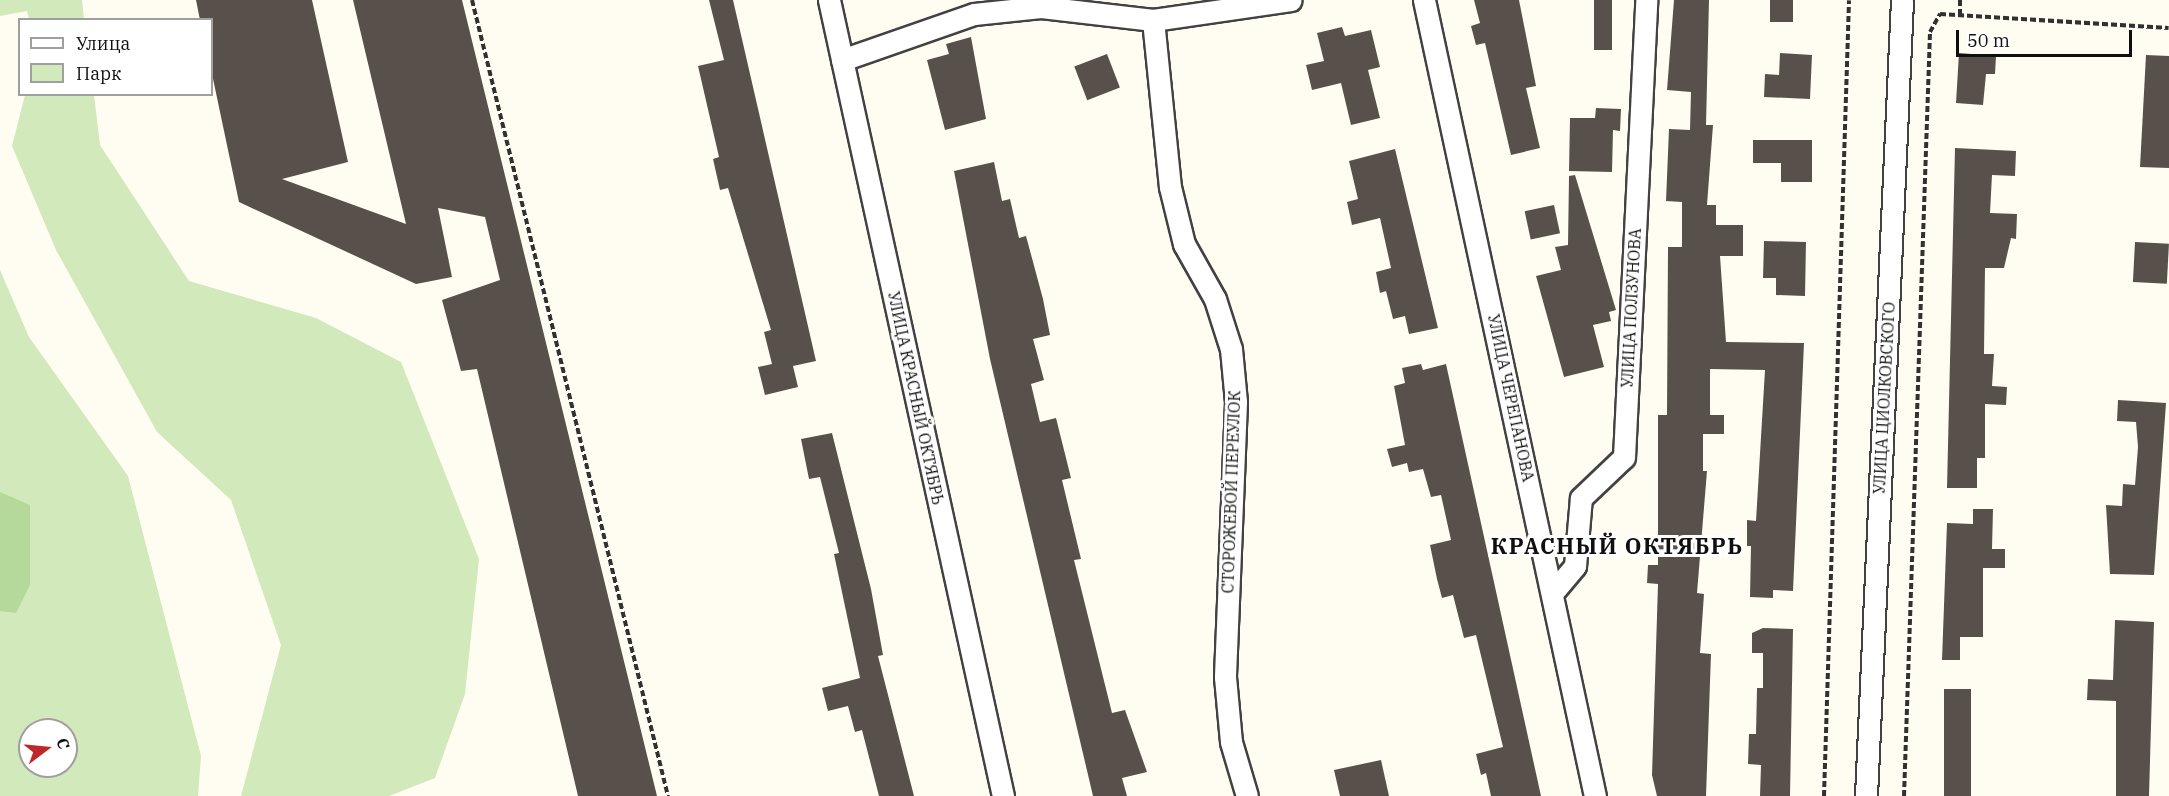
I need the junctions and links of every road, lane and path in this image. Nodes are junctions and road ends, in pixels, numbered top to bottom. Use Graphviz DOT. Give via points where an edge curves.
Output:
graph roads {
  1 [pos="472,0"];
  2 [pos="829,0"];
  3 [pos="1291,0"];
  4 [pos="1424,0"];
  5 [pos="1646,0"];
  6 [pos="1849,0"];
  7 [pos="1902,0"];
  8 [pos="1960,0"];
  9 [pos="1960,16"];
  10 [pos="1153,20"];
  11 [pos="2169,28"];
  12 [pos="842,60"];
  13 [pos="1554,591"];
  14 [pos="668,796"];
  15 [pos="1003,796"];
  16 [pos="1247,796"];
  17 [pos="1595,796"];
  18 [pos="1824,796"];
  19 [pos="1866,796"];
  20 [pos="1904,796"];
  1 -- 14 [label="path"];
  2 -- 12 [label="street, УЛИЦА КРАСНЫЙ ОКТЯБРЬ"];
  3 -- 10 [label="street"];
  4 -- 13 [label="street, УЛИЦА ЧЕРЕПАНОВА"];
  5 -- 13 [label="street, УЛИЦА ПОЛЗУНОВА" via="1624,457 1581,498 1575,566"];
  6 -- 18 [label="path"];
  7 -- 19 [label="street, УЛИЦА ЦИОЛКОВСКОГО"];
  8 -- 9 [label="path"];
  9 -- 11 [label="path"];
  9 -- 20 [label="path" via="1941,14 1930,32"];
  10 -- 12 [label="street" via="1041,7 974,14"];
  10 -- 16 [label="street, СТОРОЖЕВОЙ ПЕРЕУЛОК" via="1170,187 1184,244 1215,299 1231,349 1236,402 1225,678 1231,742"];
  12 -- 15 [label="street, УЛИЦА КРАСНЫЙ ОКТЯБРЬ"];
  13 -- 17 [label="street, УЛИЦА ЧЕРЕПАНОВА"];
}
